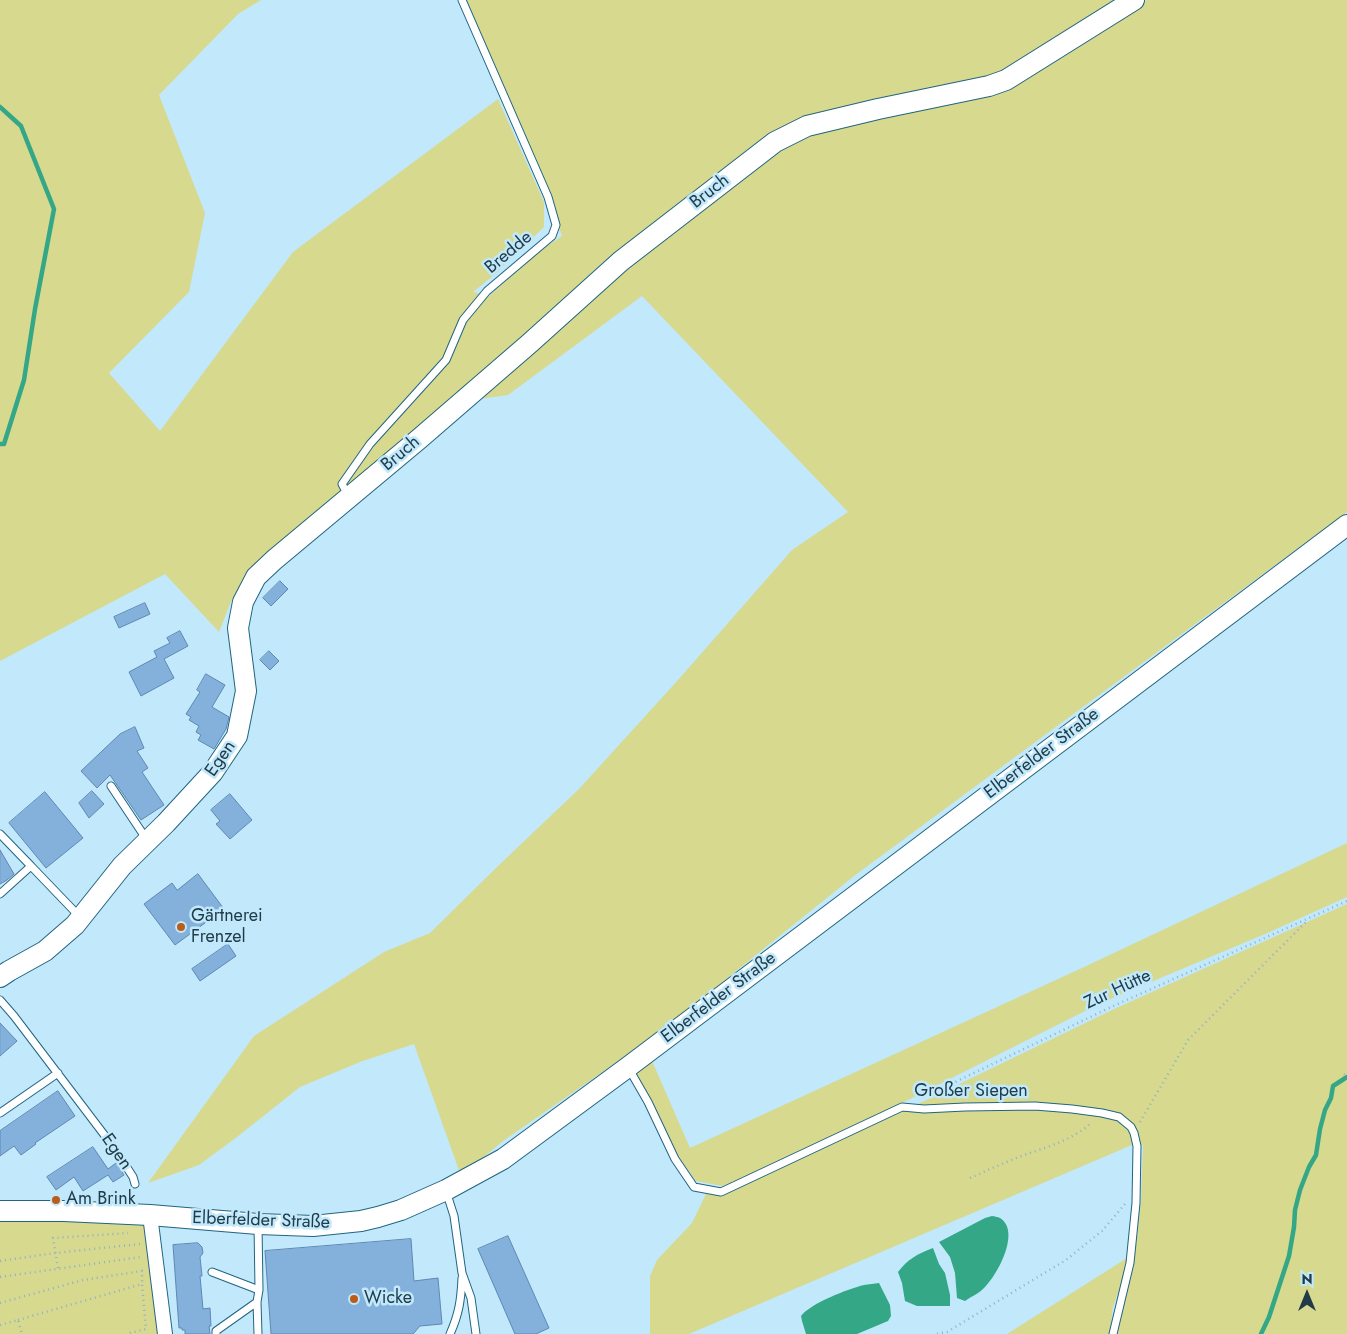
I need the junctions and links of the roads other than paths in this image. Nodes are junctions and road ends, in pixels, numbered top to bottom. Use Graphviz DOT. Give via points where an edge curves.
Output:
graph roads {
  1 [pos="462,0"];
  2 [pos="1134,0"];
  3 [pos="349,498"];
  4 [pos="1347,525"];
  5 [pos="111,786"];
  6 [pos="0,834"];
  7 [pos="148,841"];
  8 [pos="31,866"];
  9 [pos="0,894"];
  10 [pos="80,918"];
  11 [pos="0,977"];
  12 [pos="0,1000"];
  13 [pos="628,1067"];
  14 [pos="58,1073"];
  15 [pos="0,1113"];
  16 [pos="135,1184"];
  17 [pos="446,1190"];
  18 [pos="0,1212"];
  19 [pos="150,1215"];
  20 [pos="258,1224"];
  21 [pos="212,1272"];
  22 [pos="462,1273"];
  23 [pos="259,1290"];
  24 [pos="257,1302"];
  25 [pos="165,1334"];
  26 [pos="216,1334"];
  27 [pos="258,1334"];
  28 [pos="450,1334"];
  29 [pos="476,1334"];
  30 [pos="1113,1334"];
  1 -- 3 [label="lane, Bredde" via="548,197 556,225 552,236 487,291 463,320 446,360 370,444 342,484"];
  2 -- 3 [label="main road, Bruch" via="1006,80 807,126 775,142 621,261"];
  3 -- 7 [label="main road, Egen" via="256,578 242,602 238,628 246,691 237,736 214,772"];
  4 -- 13 [label="main road, Elberfelder Straße"];
  5 -- 7 [label="lane"];
  6 -- 8 [label="lane"];
  7 -- 10 [label="main road, Egen" via="122,866"];
  8 -- 9 [label="lane"];
  8 -- 10 [label="lane"];
  10 -- 11 [label="main road, Egen" via="45,951"];
  12 -- 14 [label="lane, Egen"];
  13 -- 17 [label="main road, Elberfelder Straße" via="503,1159"];
  13 -- 30 [label="lane, Großer Siepen" via="675,1159 694,1188 721,1192 902,1108 1035,1106 1119,1117 1131,1127 1137,1146 1136,1204 1130,1263"];
  14 -- 15 [label="lane"];
  14 -- 16 [label="lane, Egen" via="115,1149"];
  17 -- 20 [label="main road, Elberfelder Straße" via="401,1210 361,1221 313,1226"];
  17 -- 22 [label="lane" via="454,1216"];
  18 -- 19 [label="main road, Elberfelder Straße"];
  19 -- 20 [label="main road, Elberfelder Straße"];
  19 -- 25 [label="street"];
  20 -- 23 [label="lane"];
  21 -- 23 [label="lane"];
  22 -- 28 [label="lane" via="461,1299"];
  22 -- 29 [label="lane" via="471,1298"];
  23 -- 24 [label="lane"];
  24 -- 26 [label="lane"];
  24 -- 27 [label="lane"];
}
